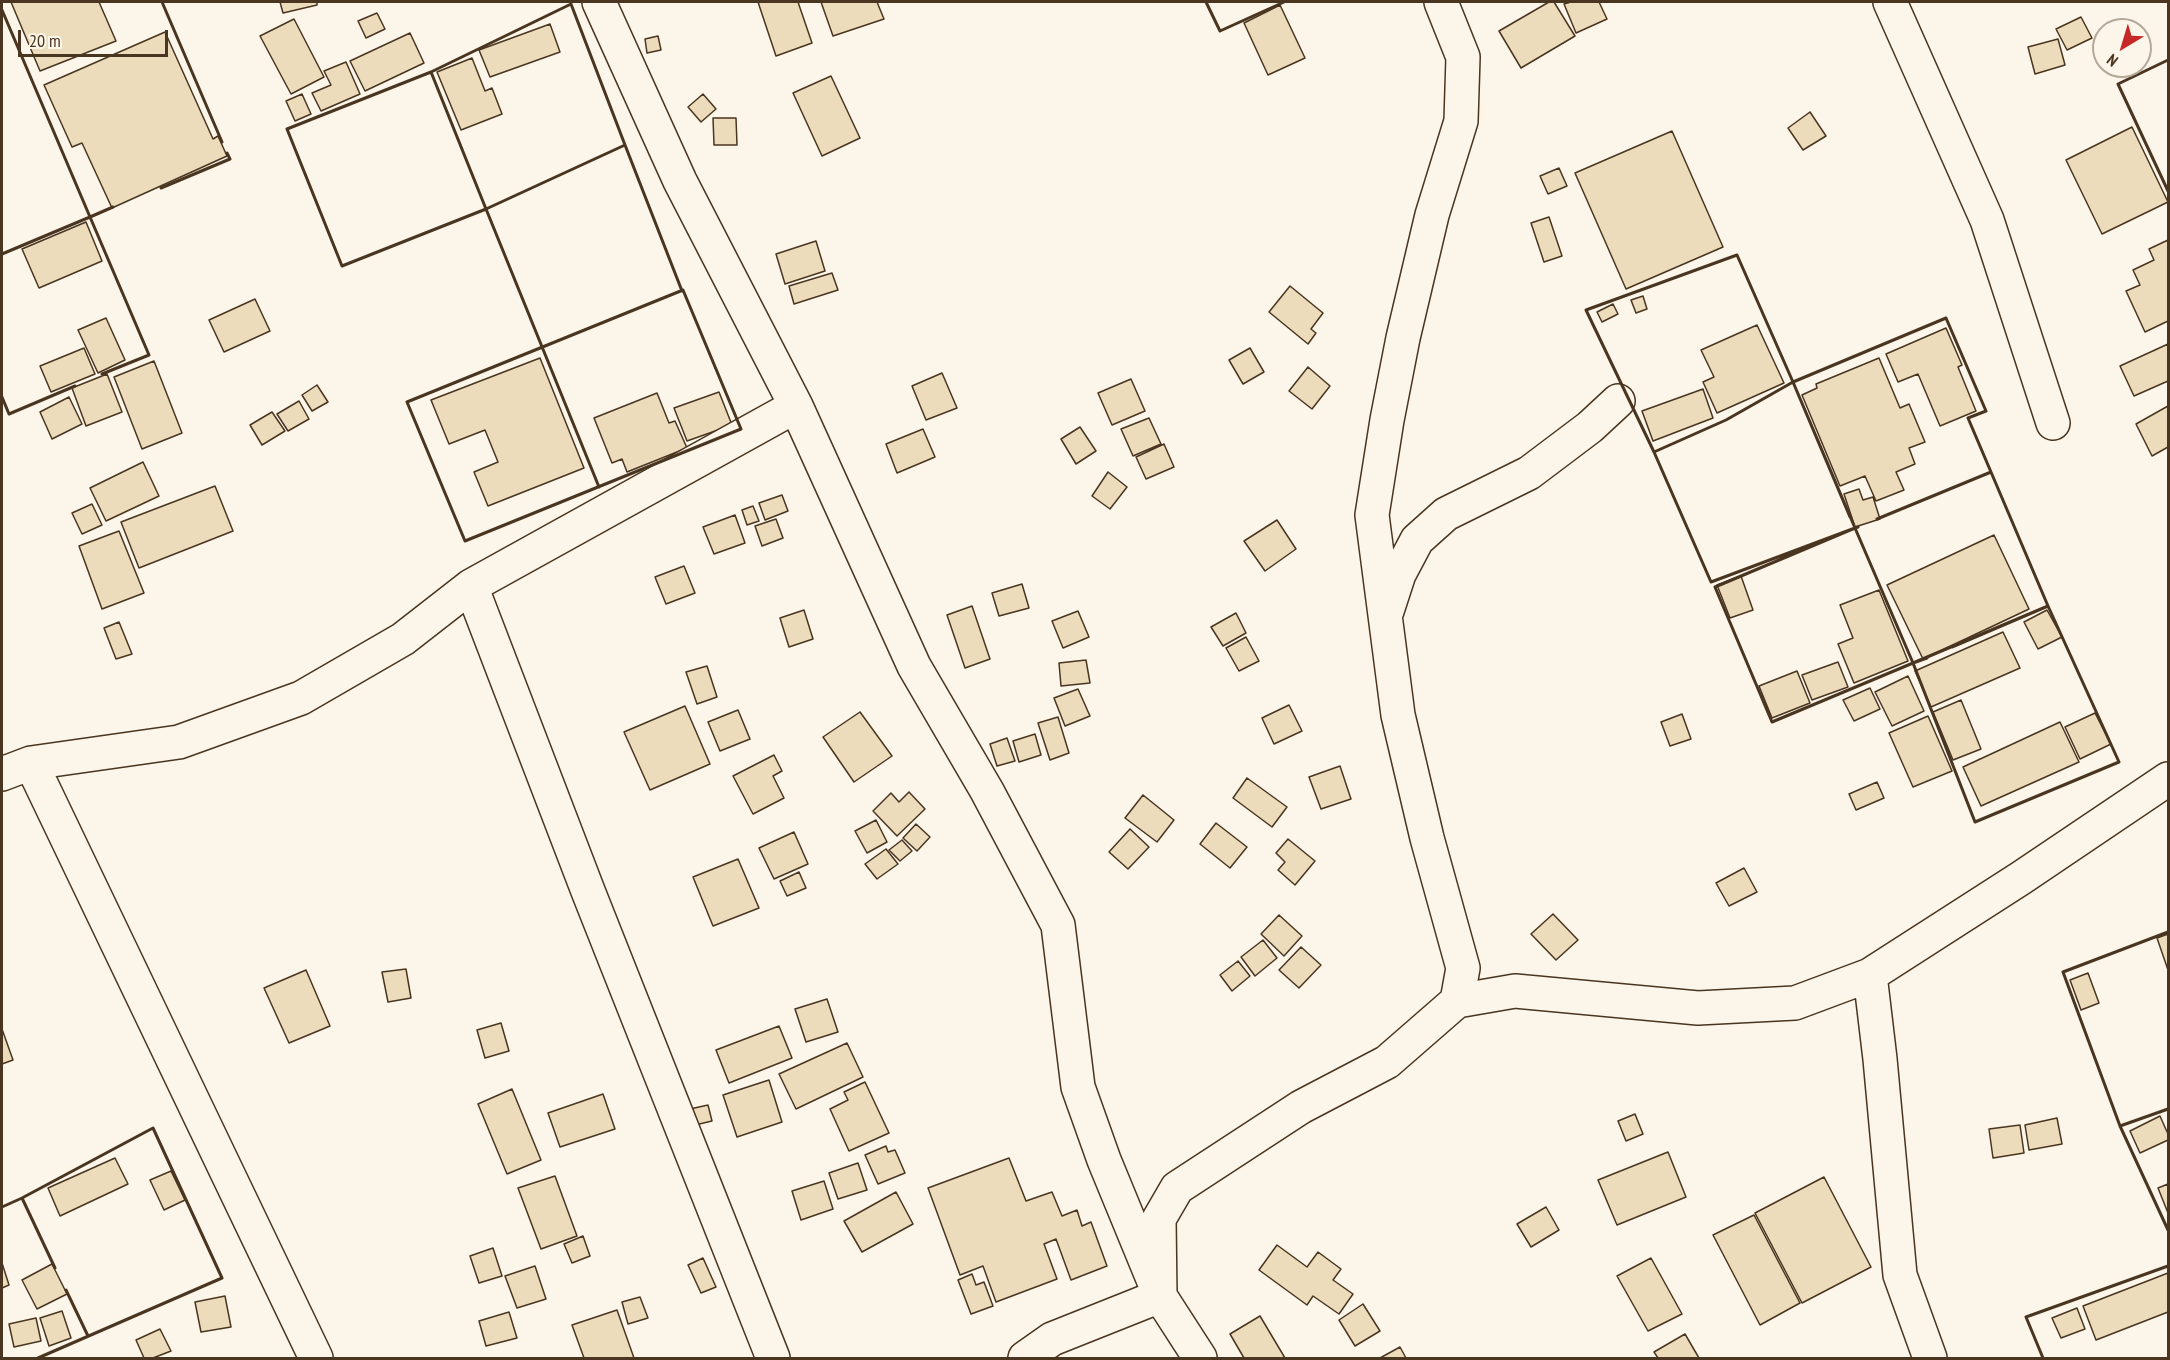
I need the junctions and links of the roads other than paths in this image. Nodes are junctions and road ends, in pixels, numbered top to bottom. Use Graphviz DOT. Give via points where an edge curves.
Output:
graph roads {
  1 [pos="599,2"];
  2 [pos="1441,2"];
  3 [pos="1890,2"];
  4 [pos="1618,401"];
  5 [pos="796,406"];
  6 [pos="2053,423"];
  7 [pos="471,586"];
  8 [pos="1385,616"];
  9 [pos="16,769"];
  10 [pos="2169,779"];
  11 [pos="1870,975"];
  12 [pos="1457,1001"];
  13 [pos="1161,1296"];
  14 [pos="316,1359"];
  15 [pos="773,1359"];
  16 [pos="1024,1359"];
  17 [pos="1200,1359"];
  18 [pos="1930,1359"];
  1 -- 5 [label="street" via="680,181"];
  2 -- 8 [label="street" via="1463,57 1461,122 1432,215 1403,338 1372,515"];
  3 -- 6 [label="street" via="1987,220"];
  4 -- 8 [label="street" via="1529,473 1446,514 1417,540 1399,574"];
  5 -- 7 [label="street"];
  5 -- 13 [label="street" via="914,666 987,791 1058,925 1078,1087"];
  7 -- 9 [label="street" via="403,639 301,698 179,742"];
  7 -- 15 [label="street"];
  8 -- 12 [label="street" via="1398,715 1426,838 1463,968"];
  9 -- 14 [label="street"];
  10 -- 11 [label="street"];
  11 -- 12 [label="street" via="1795,1003 1698,1008 1515,991"];
  11 -- 18 [label="street" via="1899,1275"];
  12 -- 13 [label="street" via="1387,1062 1300,1107 1177,1188 1159,1219"];
  13 -- 16 [label="street" via="1052,1339"];
  13 -- 17 [label="street"];
}
